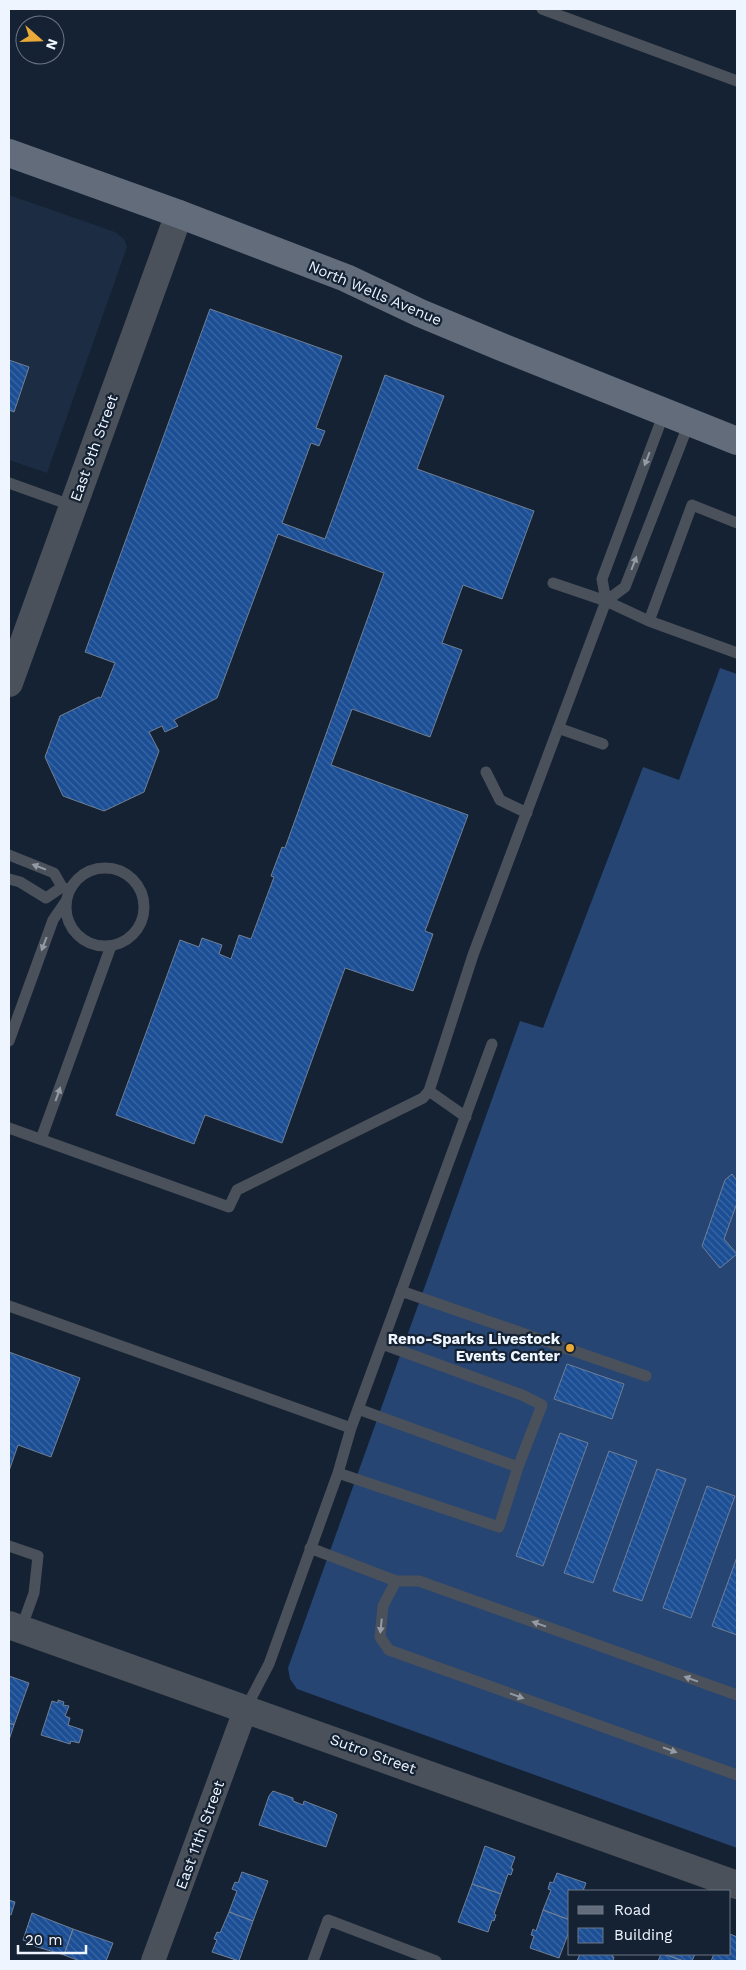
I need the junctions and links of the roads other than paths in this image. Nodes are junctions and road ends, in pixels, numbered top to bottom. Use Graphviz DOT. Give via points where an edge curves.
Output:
graph roads {
  1 [pos="549,10"];
  2 [pos="737,81"];
  3 [pos="9,153"];
  4 [pos="179,214"];
  5 [pos="676,418"];
  6 [pos="737,441"];
  7 [pos="9,483"];
  8 [pos="73,506"];
  9 [pos="737,523"];
  10 [pos="553,582"];
  11 [pos="606,601"];
  12 [pos="649,621"];
  13 [pos="737,653"];
  14 [pos="9,683"];
  15 [pos="558,728"];
  16 [pos="603,744"];
  17 [pos="486,772"];
  18 [pos="527,813"];
  19 [pos="9,855"];
  20 [pos="9,879"];
  21 [pos="66,893"];
  22 [pos="111,946"];
  23 [pos="9,1042"];
  24 [pos="492,1044"];
  25 [pos="429,1090"];
  26 [pos="466,1117"];
  27 [pos="9,1128"];
  28 [pos="41,1140"];
  29 [pos="402,1291"];
  30 [pos="9,1306"];
  31 [pos="382,1344"];
  32 [pos="646,1376"];
  33 [pos="358,1409"];
  34 [pos="350,1428"];
  35 [pos="518,1467"];
  36 [pos="338,1473"];
  37 [pos="9,1546"];
  38 [pos="310,1548"];
  39 [pos="396,1581"];
  40 [pos="15,1627"];
  41 [pos="737,1695"];
  42 [pos="246,1708"];
  43 [pos="737,1774"];
  44 [pos="737,1885"];
  45 [pos="152,1961"];
  46 [pos="313,1961"];
  47 [pos="436,1961"];
  1 -- 2 [label="lane"];
  3 -- 4 [label="main road, North Wells Avenue"];
  4 -- 5 [label="main road, North Wells Avenue" via="346,278"];
  4 -- 8 [label="street, East 9th Street"];
  5 -- 6 [label="main road, North Wells Avenue"];
  5 -- 11 [label="lane, one-way" via="602,579"];
  11 -- 5 [label="lane, one-way" via="625,587"];
  7 -- 8 [label="lane"];
  8 -- 14 [label="street, East 9th Street"];
  9 -- 12 [label="lane" via="692,505"];
  10 -- 11 [label="lane"];
  11 -- 12 [label="lane"];
  11 -- 15 [label="lane"];
  12 -- 13 [label="lane"];
  15 -- 16 [label="lane"];
  15 -- 18 [label="lane"];
  17 -- 18 [label="lane" via="500,800"];
  18 -- 25 [label="lane" via="473,955"];
  21 -- 19 [label="lane, one-way" via="54,873"];
  20 -- 21 [label="lane" via="46,898"];
  21 -- 22 [label="lane" via="66,913 77,935 98,946"];
  21 -- 22 [label="lane" via="77,879 101,868 127,874 137,884 145,909 142,922 135,934"];
  21 -- 23 [label="lane, one-way"];
  28 -- 22 [label="lane, one-way"];
  24 -- 26 [label="lane"];
  25 -- 26 [label="lane"];
  25 -- 28 [label="lane" via="423,1098 237,1190 228,1207"];
  26 -- 29 [label="lane"];
  27 -- 28 [label="lane"];
  29 -- 31 [label="lane"];
  29 -- 32 [label="lane"];
  30 -- 34 [label="lane"];
  31 -- 33 [label="lane"];
  31 -- 35 [label="lane" via="542,1405"];
  33 -- 34 [label="lane"];
  33 -- 35 [label="lane"];
  34 -- 36 [label="lane"];
  35 -- 36 [label="lane" via="499,1527"];
  36 -- 38 [label="lane"];
  37 -- 40 [label="lane" via="38,1556 34,1593"];
  38 -- 39 [label="lane"];
  38 -- 42 [label="lane" via="269,1664"];
  41 -- 39 [label="lane, one-way" via="419,1581"];
  39 -- 43 [label="lane, one-way" via="383,1606 380,1637 389,1650"];
  40 -- 42 [label="street, Sutro Street"];
  42 -- 44 [label="street, Sutro Street"];
  42 -- 45 [label="street, East 11th Street"];
  46 -- 47 [label="lane" via="328,1920"];
}
